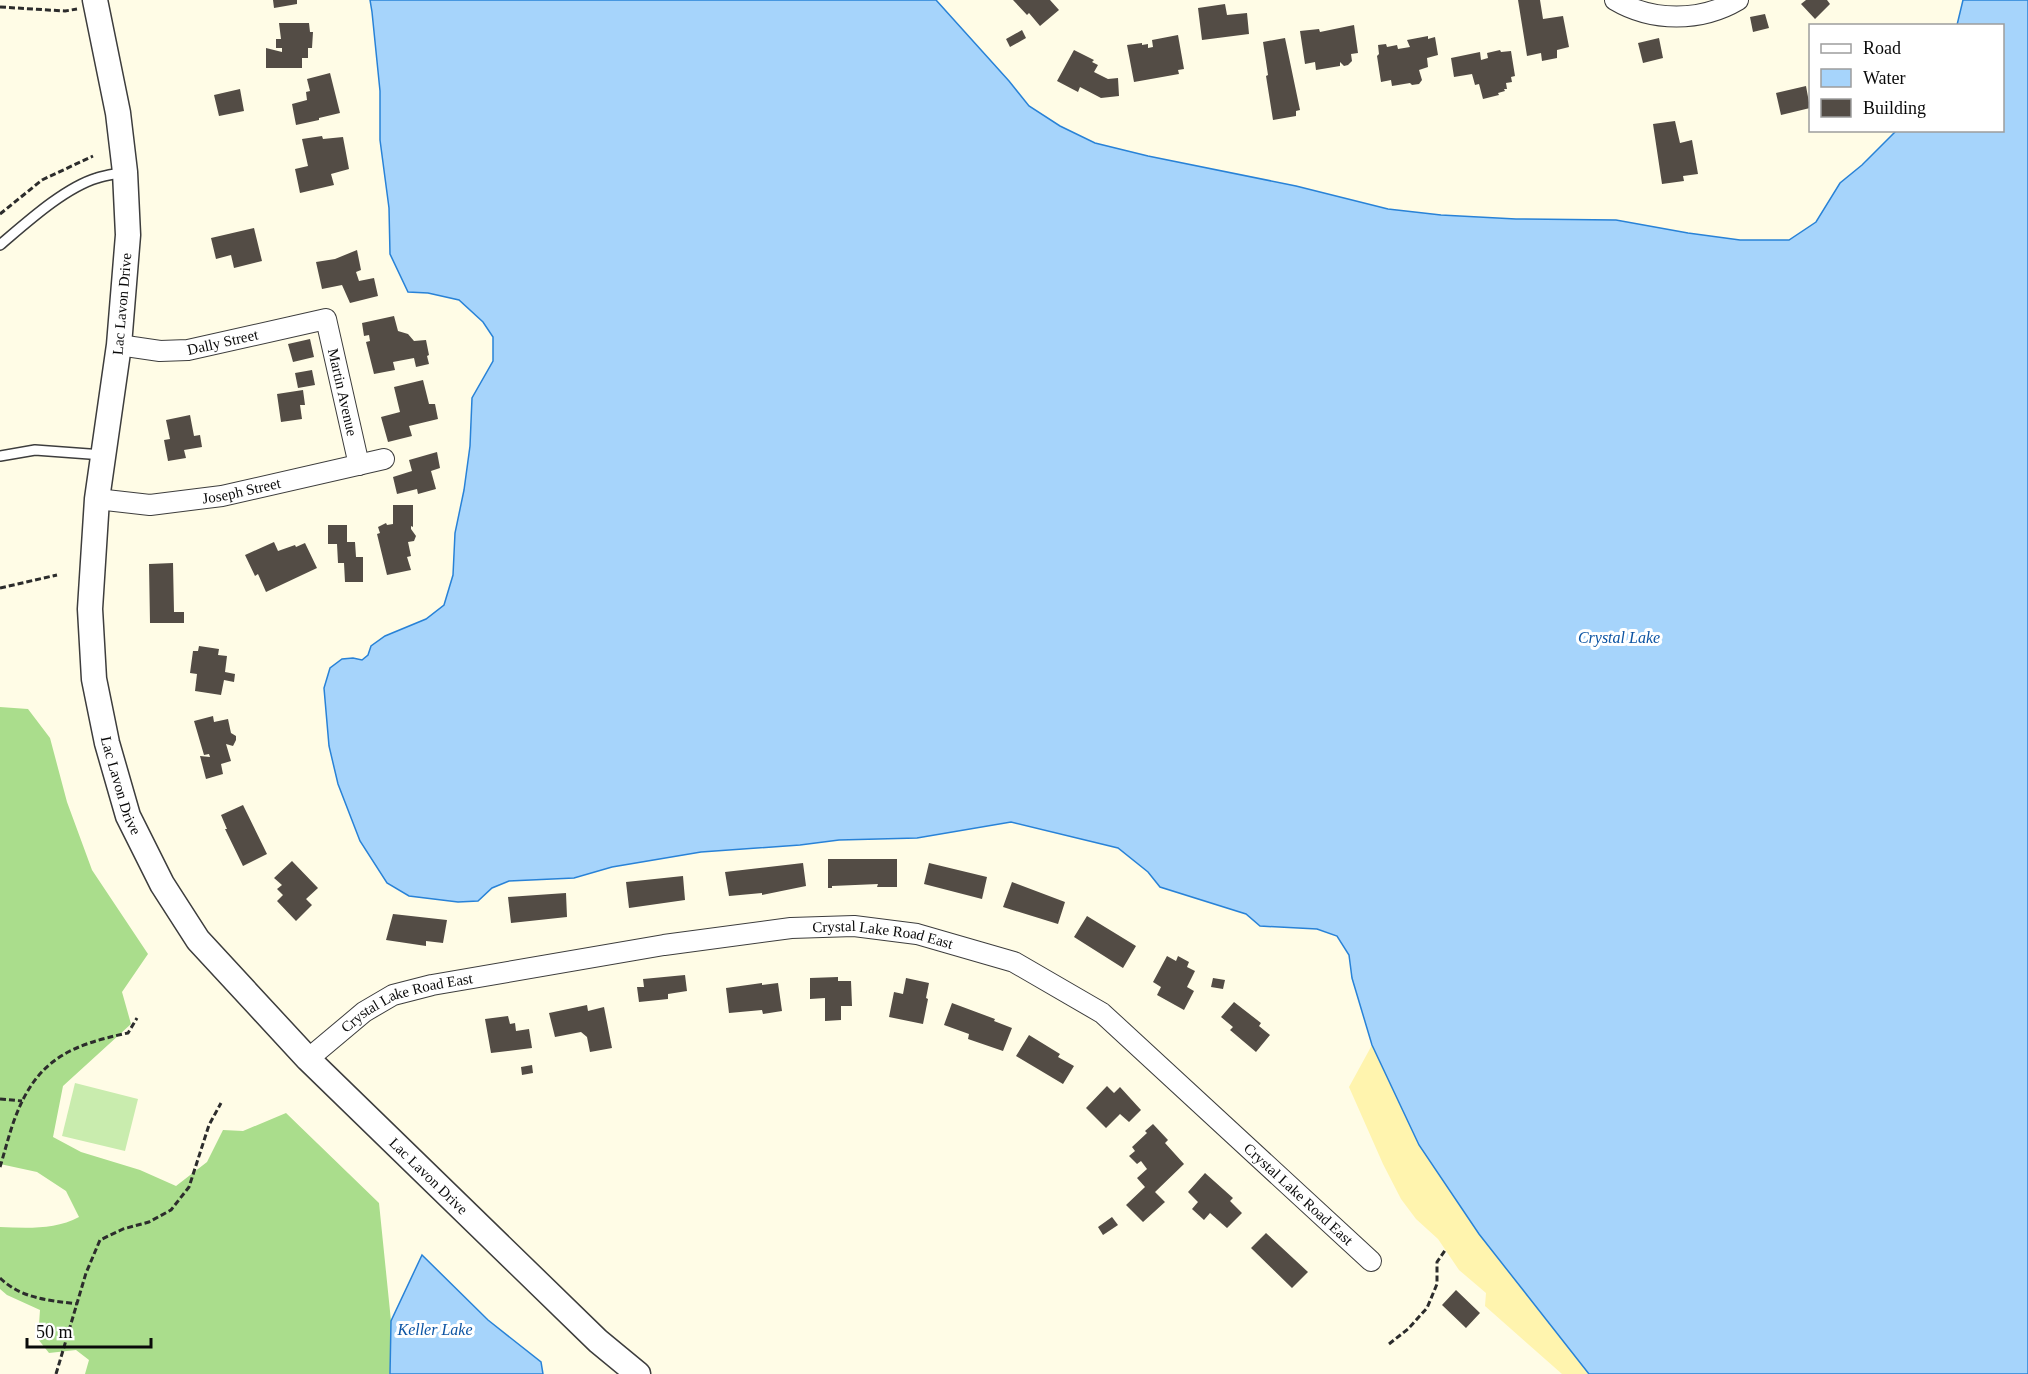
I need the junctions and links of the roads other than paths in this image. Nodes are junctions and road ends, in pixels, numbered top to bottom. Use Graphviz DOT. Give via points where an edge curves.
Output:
graph roads {
  1 [pos="1615,0"];
  2 [pos="1738,0"];
  3 [pos="96,3"];
  4 [pos="125,172"];
  5 [pos="0,245"];
  6 [pos="326,319"];
  7 [pos="119,345"];
  8 [pos="103,455"];
  9 [pos="0,456"];
  10 [pos="384,459"];
  11 [pos="359,465"];
  12 [pos="97,499"];
  13 [pos="308,1059"];
  14 [pos="1371,1261"];
  15 [pos="638,1374"];
  1 -- 2 [label="street" via="1648,14 1680,17 1708,13"];
  3 -- 4 [label="street, Lac Lavon Drive" via="118,113"];
  4 -- 5 [label="lane" via="95,178 74,189 32,217"];
  4 -- 7 [label="street, Lac Lavon Drive" via="128,235"];
  6 -- 7 [label="street, Dally Street" via="188,350 160,351"];
  6 -- 11 [label="street, Martin Avenue"];
  7 -- 8 [label="street, Lac Lavon Drive"];
  8 -- 9 [label="lane" via="35,450"];
  8 -- 12 [label="street, Lac Lavon Drive"];
  10 -- 11 [label="street, Joseph Street"];
  11 -- 12 [label="street, Joseph Street" via="222,496 150,505"];
  12 -- 13 [label="street, Lac Lavon Drive" via="90,609 94,679 128,816 162,884 198,940"];
  13 -- 14 [label="street, Crystal Lake Road East" via="364,1012 393,994 432,985 664,945 792,928 854,926 916,934 1014,962 1102,1013"];
  13 -- 15 [label="street, Lac Lavon Drive" via="598,1341"];
}
